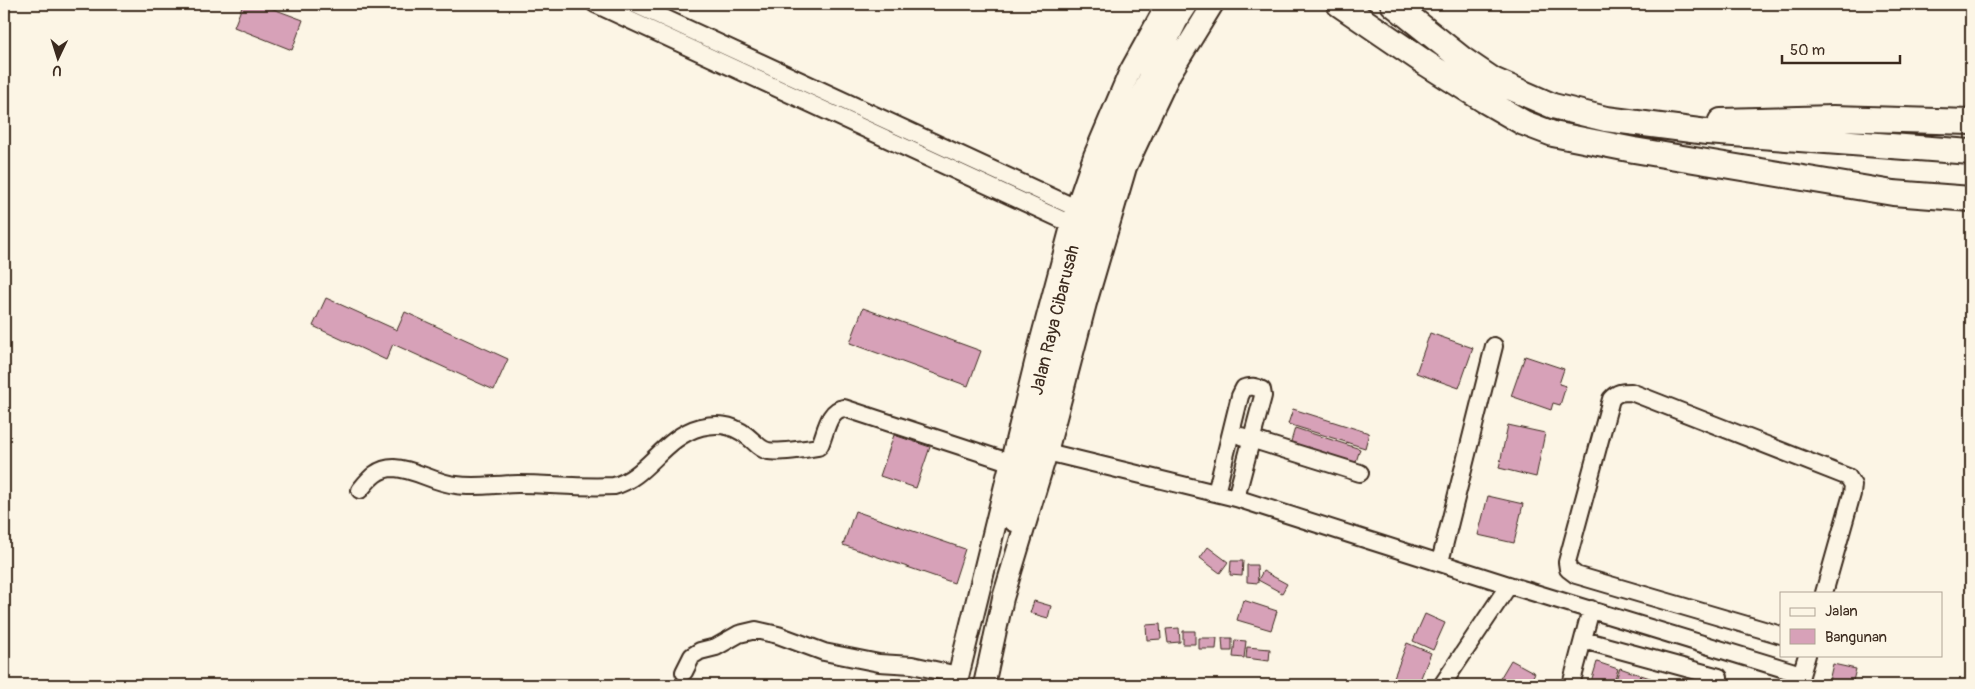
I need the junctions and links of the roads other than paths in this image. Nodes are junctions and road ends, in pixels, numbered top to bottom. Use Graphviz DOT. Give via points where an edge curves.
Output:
graph roads {
  1 [pos="595,4"];
  2 [pos="634,4"];
  3 [pos="1167,4"];
  4 [pos="1178,4"];
  5 [pos="1188,4"];
  6 [pos="1213,4"];
  7 [pos="1339,4"];
  8 [pos="1393,4"];
  9 [pos="1971,122"];
  10 [pos="1674,128"];
  11 [pos="1971,152"];
  12 [pos="1971,199"];
  13 [pos="1074,216"];
  14 [pos="1494,346"];
  15 [pos="1232,433"];
  16 [pos="1252,439"];
  17 [pos="1047,452"];
  18 [pos="1012,463"];
  19 [pos="1360,473"];
  20 [pos="360,490"];
  21 [pos="1216,493"];
  22 [pos="1236,498"];
  23 [pos="1012,513"];
  24 [pos="1440,562"];
  25 [pos="1509,585"];
  26 [pos="1824,592"];
  27 [pos="1003,598"];
  28 [pos="1591,609"];
  29 [pos="1780,635"];
  30 [pos="1583,640"];
  31 [pos="965,646"];
  32 [pos="1727,651"];
  33 [pos="1807,656"];
  34 [pos="684,672"];
  35 [pos="1800,679"];
  36 [pos="957,680"];
  37 [pos="1717,681"];
  38 [pos="984,685"];
  39 [pos="1442,685"];
  40 [pos="1571,685"];
  1 -- 13 [label="street"];
  2 -- 13 [label="street"];
  3 -- 13 [label="main road, Jalan Raya Cibarusah" via="1130,71 1094,156"];
  4 -- 23 [label="main road, Jalan Raya Cibarusah" via="1130,97 1095,180 1074,244"];
  5 -- 23 [label="main road, Jalan Raya Cibarusah" via="1149,78 1112,163 1090,226"];
  6 -- 17 [label="main road, Jalan Raya Cibarusah" via="1170,74 1126,167"];
  7 -- 12 [label="highway" via="1484,100 1524,123 1553,134 1894,193"];
  8 -- 10 [label="highway" via="1494,80 1552,106 1606,119"];
  9 -- 10 [label="highway" via="1751,119"];
  10 -- 11 [label="highway"];
  13 -- 18 [label="main road, Jalan Raya Cibarusah"];
  14 -- 24 [label="street"];
  15 -- 16 [label="street"];
  15 -- 16 [label="street" via="1244,388 1257,387 1263,396"];
  15 -- 21 [label="street"];
  16 -- 19 [label="street"];
  16 -- 22 [label="street"];
  17 -- 21 [label="street"];
  17 -- 27 [label="main road, Jalan Raya Cibarusah"];
  18 -- 20 [label="street" via="844,408 832,414 818,447 770,452 733,427 719,424 701,427 678,436 627,483 614,486 456,485 393,468 373,475"];
  18 -- 31 [label="main road, Jalan Raya Cibarusah"];
  21 -- 22 [label="street"];
  22 -- 24 [label="street"];
  23 -- 27 [label="main road, Jalan Raya Cibarusah"];
  23 -- 31 [label="main road, Jalan Raya Cibarusah" via="980,628"];
  24 -- 25 [label="street"];
  25 -- 28 [label="street"];
  25 -- 39 [label="street"];
  26 -- 29 [label="street" via="1852,494 1853,485 1848,477 1631,392 1614,395 1567,562 1568,569 1576,575"];
  27 -- 38 [label="main road, Jalan Raya Cibarusah"];
  28 -- 30 [label="street"];
  28 -- 32 [label="street"];
  30 -- 37 [label="street"];
  30 -- 40 [label="street"];
  31 -- 36 [label="main road, Jalan Raya Cibarusah"];
  32 -- 35 [label="street"];
  32 -- 37 [label="street"];
  33 -- 35 [label="street"];
  34 -- 36 [label="street" via="692,656 700,651 756,630 824,652 879,663 912,665"];
}
